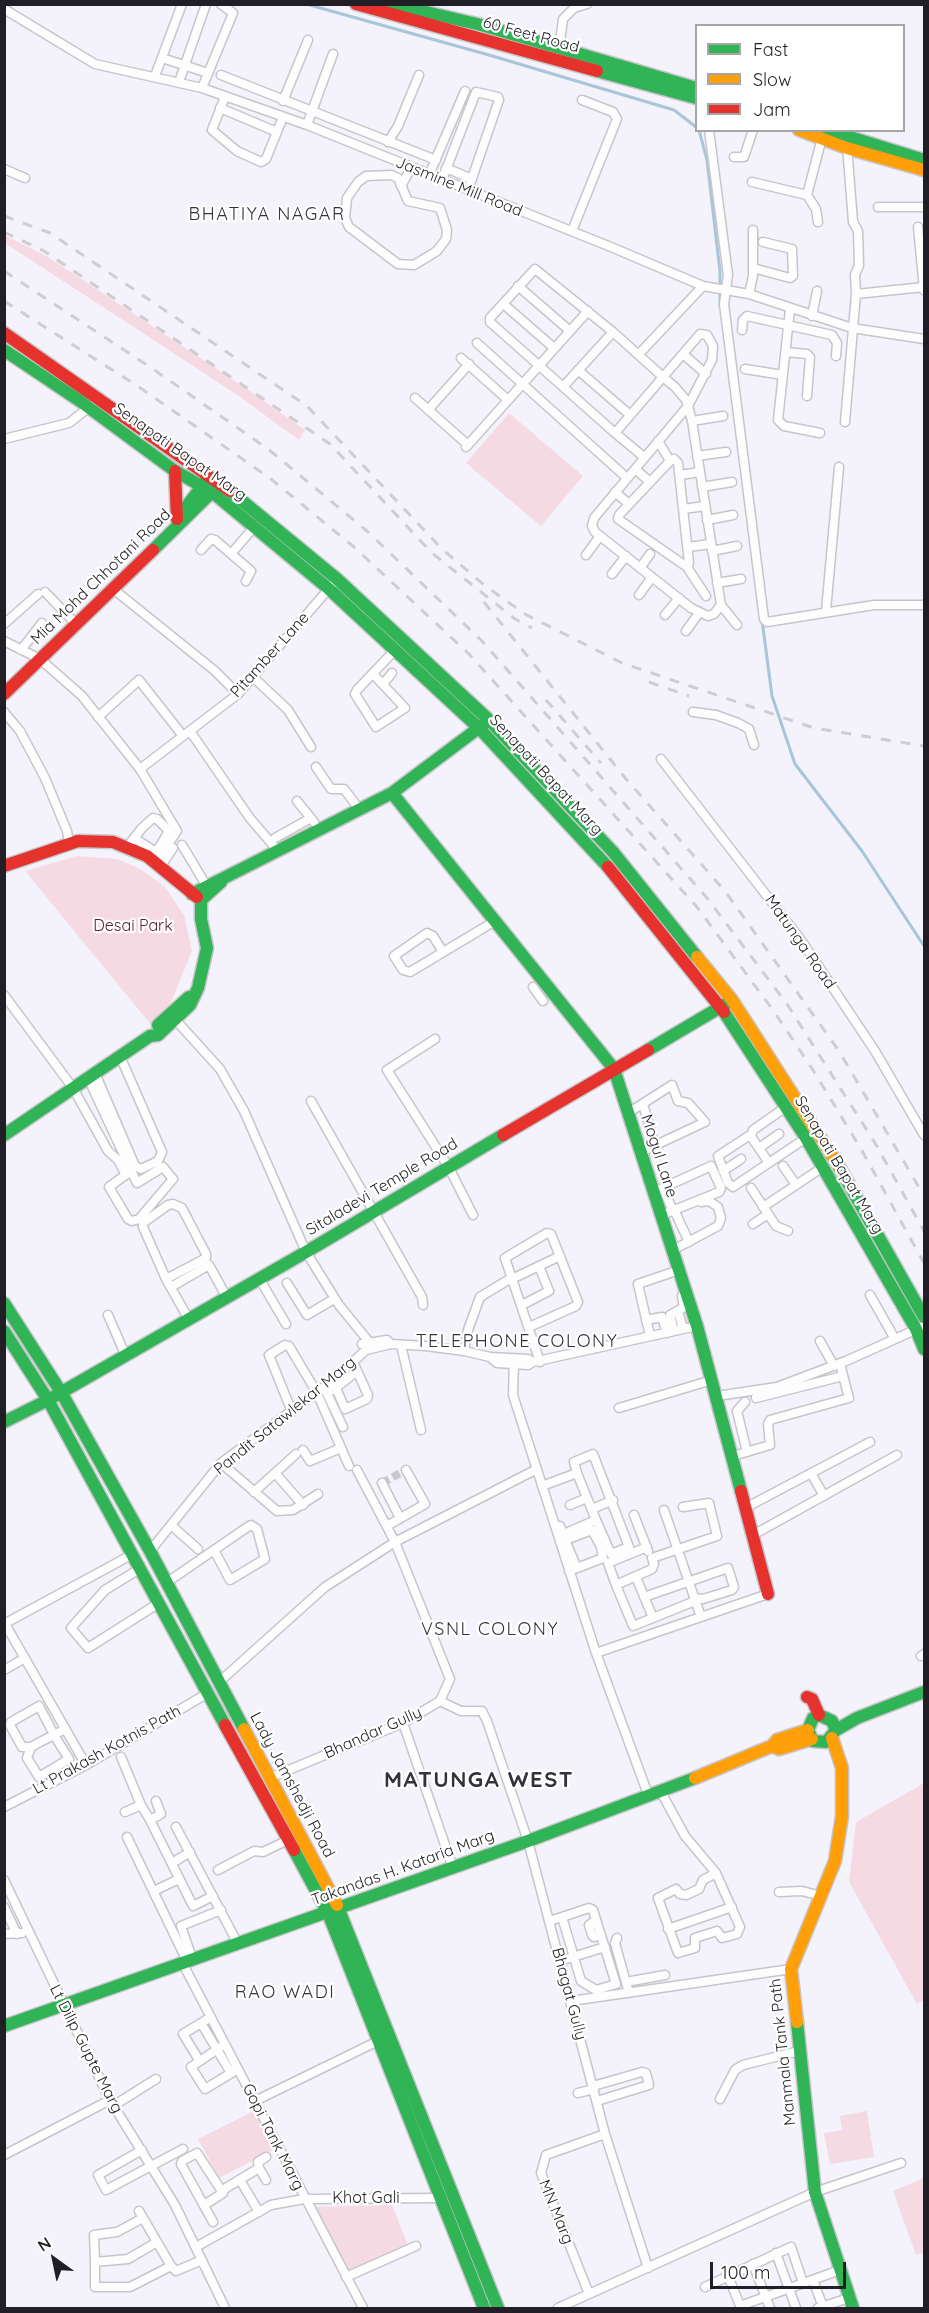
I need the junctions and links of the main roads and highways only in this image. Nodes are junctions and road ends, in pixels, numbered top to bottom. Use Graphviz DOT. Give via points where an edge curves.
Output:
graph roads {
  1 [pos="356,4"];
  2 [pos="392,4"];
  3 [pos="695,88"];
  4 [pos="695,98"];
  5 [pos="824,133"];
  6 [pos="846,142"];
  7 [pos="924,160"];
  8 [pos="924,170"];
  9 [pos="4,333"];
  10 [pos="4,350"];
  11 [pos="175,471"];
  12 [pos="211,484"];
  13 [pos="176,523"];
  14 [pos="274,535"];
  15 [pos="4,694"];
  16 [pos="484,724"];
  17 [pos="531,765"];
  18 [pos="522,774"];
  19 [pos="392,793"];
  20 [pos="581,818"];
  21 [pos="571,827"];
  22 [pos="6,862"];
  23 [pos="220,882"];
  24 [pos="198,899"];
  25 [pos="681,947"];
  26 [pos="727,1003"];
  27 [pos="614,1070"];
  28 [pos="4,1135"];
  29 [pos="811,1135"];
  30 [pos="849,1186"];
  31 [pos="838,1193"];
  32 [pos="890,1257"];
  33 [pos="879,1263"];
  34 [pos="4,1303"];
  35 [pos="924,1317"];
  36 [pos="920,1328"];
  37 [pos="4,1331"];
  38 [pos="924,1349"];
  39 [pos="61,1392"];
  40 [pos="48,1400"];
  41 [pos="4,1422"];
  42 [pos="768,1594"];
  43 [pos="924,1685"];
  44 [pos="924,1692"];
  45 [pos="807,1697"];
  46 [pos="924,1700"];
  47 [pos="855,1719"];
  48 [pos="813,1725"];
  49 [pos="832,1734"];
  50 [pos="334,1911"];
  51 [pos="4,2026"];
  52 [pos="851,2303"];
  53 [pos="484,2308"];
  54 [pos="498,2308"];
  1 -- 4 [label="main road, 60 Feet Road"];
  2 -- 3 [label="main road, 60 Feet Road" via="491,28"];
  5 -- 6 [label="main road"];
  6 -- 7 [label="main road"];
  6 -- 8 [label="main road"];
  9 -- 12 [label="main road, Senapati Bapat Marg" via="97,397"];
  10 -- 11 [label="main road, Senapati Bapat Marg"];
  11 -- 12 [label="main road, Senapati Bapat Marg"];
  11 -- 13 [label="main road"];
  12 -- 13 [label="main road, Mia Mohd Chhotani Road" via="182,524"];
  12 -- 14 [label="main road, Senapati Bapat Marg"];
  12 -- 14 [label="main road, Senapati Bapat Marg" via="254,527"];
  13 -- 15 [label="main road, Mia Mohd Chhotani Road"];
  14 -- 16 [label="main road, Senapati Bapat Marg" via="396,656"];
  14 -- 16 [label="main road, Senapati Bapat Marg" via="337,579"];
  16 -- 17 [label="main road, Senapati Bapat Marg"];
  16 -- 18 [label="main road, Senapati Bapat Marg"];
  16 -- 19 [label="main road"];
  17 -- 18 [label="main road"];
  17 -- 20 [label="main road, Senapati Bapat Marg"];
  18 -- 21 [label="main road, Senapati Bapat Marg"];
  19 -- 23 [label="main road" via="320,830 277,845"];
  19 -- 27 [label="main road, Mogul Lane"];
  20 -- 21 [label="main road"];
  20 -- 25 [label="main road, Senapati Bapat Marg" via="613,852"];
  21 -- 25 [label="main road, Senapati Bapat Marg"];
  22 -- 24 [label="main road" via="78,841 131,843"];
  23 -- 24 [label="main road"];
  23 -- 24 [label="main road" via="206,885"];
  24 -- 28 [label="main road" via="195,913 201,919 207,948 190,1005 158,1035 150,1036"];
  25 -- 26 [label="main road, Senapati Bapat Marg"];
  26 -- 27 [label="main road, Sitaladevi Temple Road"];
  26 -- 29 [label="main road, Senapati Bapat Marg"];
  26 -- 29 [label="main road, Senapati Bapat Marg" via="786,1107"];
  27 -- 39 [label="main road, Sitaladevi Temple Road"];
  27 -- 42 [label="main road, Mogul Lane" via="641,1152 668,1215 677,1271 717,1396"];
  29 -- 30 [label="main road, Senapati Bapat Marg"];
  29 -- 31 [label="main road, Senapati Bapat Marg"];
  30 -- 31 [label="main road"];
  30 -- 32 [label="main road, Senapati Bapat Marg"];
  31 -- 33 [label="main road, Senapati Bapat Marg"];
  32 -- 33 [label="main road"];
  32 -- 35 [label="main road, Senapati Bapat Marg"];
  33 -- 36 [label="main road, Senapati Bapat Marg"];
  34 -- 39 [label="main road, Lady Jamshedji Road"];
  36 -- 38 [label="main road, Senapati Bapat Marg"];
  37 -- 40 [label="main road, Lady Jamshedji Road"];
  39 -- 40 [label="main road, Sitaladevi Temple Road"];
  39 -- 50 [label="main road, Lady Jamshedji Road" via="150,1551"];
  40 -- 41 [label="main road, Sitaladevi Temple Road"];
  40 -- 50 [label="main road, Lady Jamshedji Road" via="288,1840"];
  43 -- 47 [label="main road" via="851,1713"];
  44 -- 47 [label="main road"];
  45 -- 48 [label="main road"];
  46 -- 47 [label="main road" via="855,1726"];
  47 -- 49 [label="main road"];
  48 -- 49 [label="main road" via="828,1718"];
  48 -- 49 [label="main road" via="819,1743"];
  48 -- 50 [label="main road, Takandas H. Kataria Marg" via="779,1749 772,1746 655,1794"];
  49 -- 52 [label="main road, Manmala Tank Path" via="835,1769 841,1775 843,1816 835,1861 791,1969 815,2192"];
  50 -- 51 [label="main road, Takandas H. Kataria Marg"];
  50 -- 53 [label="main road, Lady Jamshedji Road" via="378,2041"];
  50 -- 54 [label="main road, Lady Jamshedji Road"];
}
